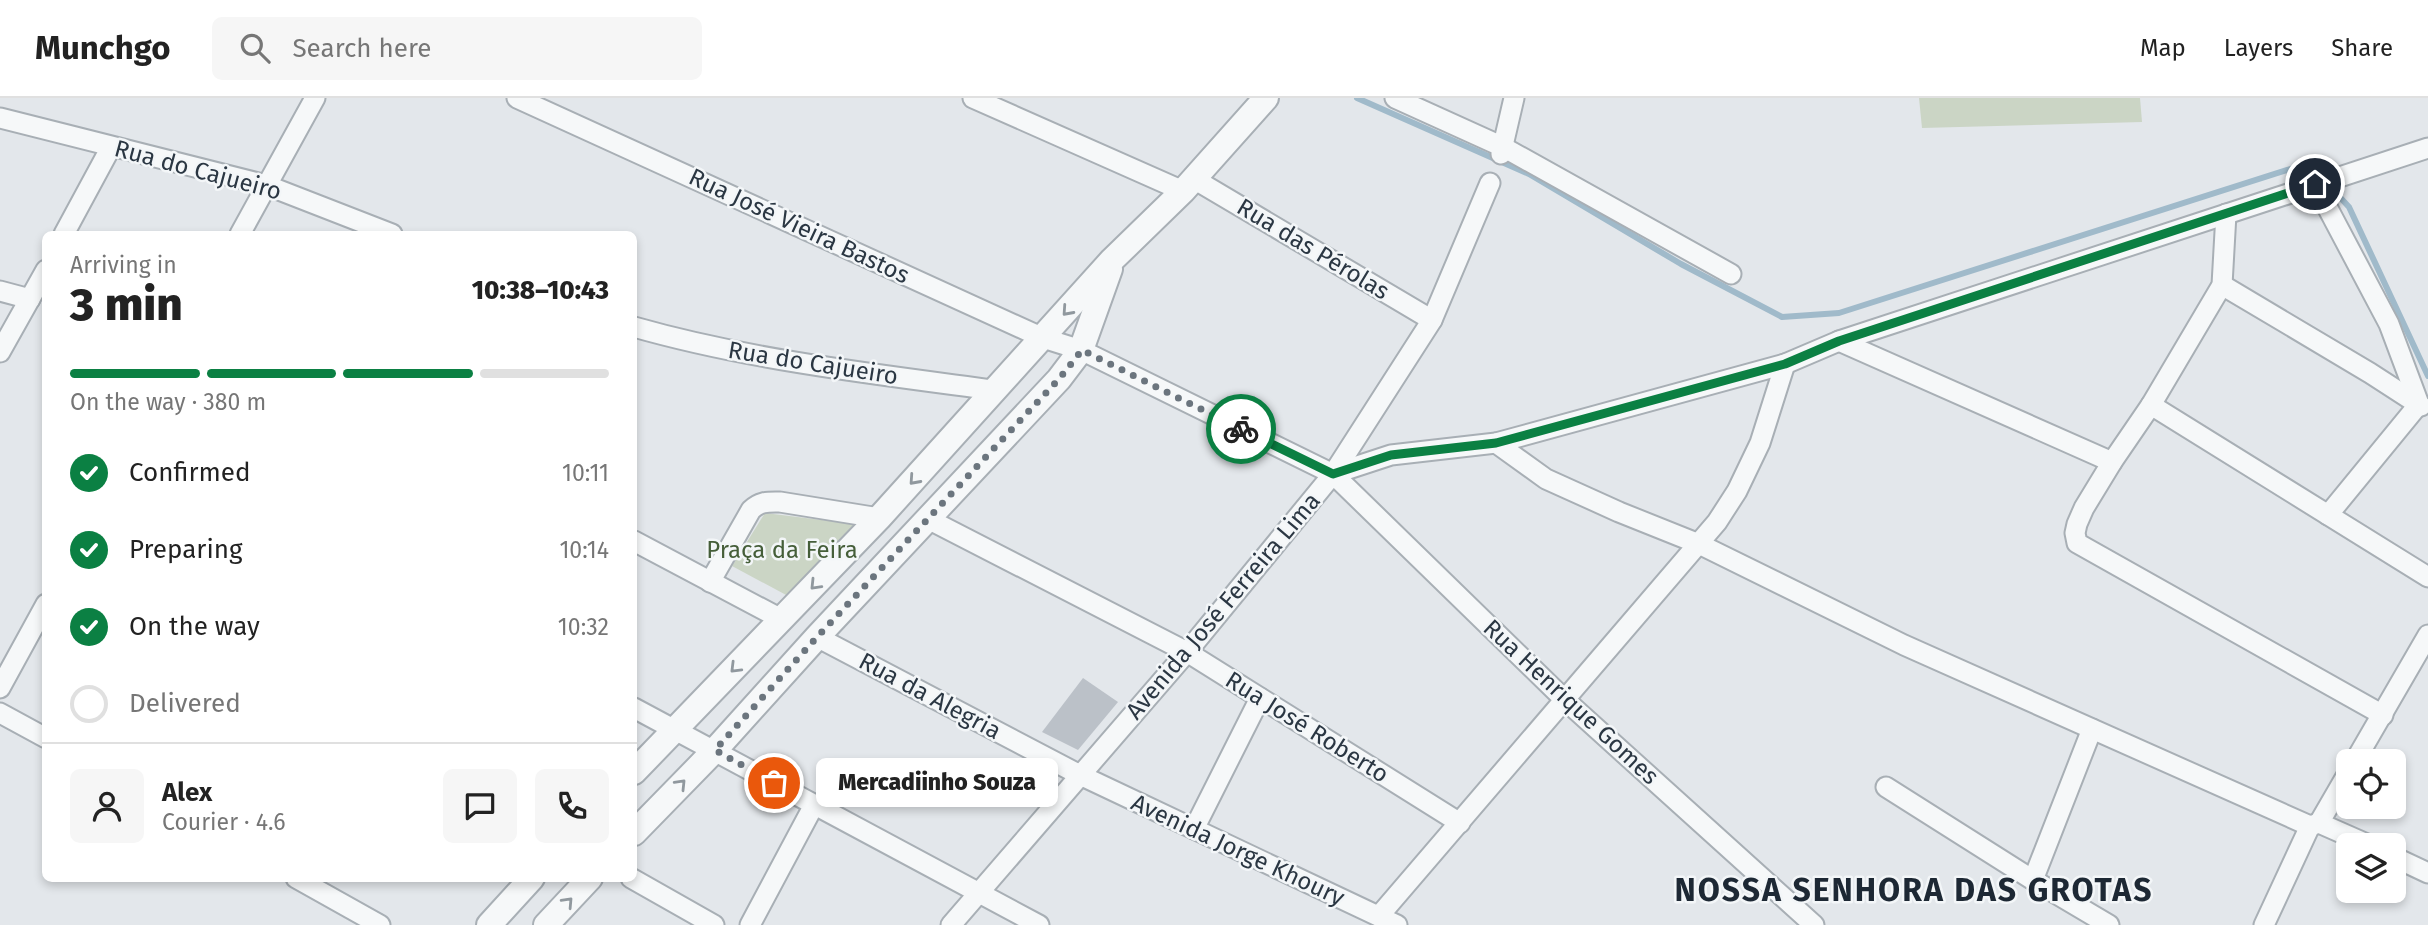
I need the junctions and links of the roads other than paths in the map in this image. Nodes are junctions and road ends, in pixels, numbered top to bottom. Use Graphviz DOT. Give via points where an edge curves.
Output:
graph roads {
  1 [pos="315,98"];
  2 [pos="517,98"];
  3 [pos="974,98"];
  4 [pos="1266,98"];
  5 [pos="1395,98"];
  6 [pos="1514,98"];
  7 [pos="0,118"];
  8 [pos="111,147"];
  9 [pos="2428,148"];
  10 [pos="1502,150"];
  11 [pos="1490,183"];
  12 [pos="2315,184"];
  13 [pos="266,185"];
  14 [pos="1189,185"];
  15 [pos="2226,214"];
  16 [pos="66,231"];
  17 [pos="242,231"];
  18 [pos="384,231"];
  19 [pos="1112,260"];
  20 [pos="1731,274"];
  21 [pos="42,277"];
  22 [pos="2222,285"];
  23 [pos="0,291"];
  24 [pos="30,299"];
  25 [pos="1432,320"];
  26 [pos="637,328"];
  27 [pos="1043,338"];
  28 [pos="1839,341"];
  29 [pos="1082,350"];
  30 [pos="0,352"];
  31 [pos="1785,364"];
  32 [pos="993,390"];
  33 [pos="2151,405"];
  34 [pos="2423,408"];
  35 [pos="1496,443"];
  36 [pos="2112,462"];
  37 [pos="1333,474"];
  38 [pos="2328,515"];
  39 [pos="879,518"];
  40 [pos="928,519"];
  41 [pos="637,543"];
  42 [pos="1699,544"];
  43 [pos="2428,578"];
  44 [pos="710,582"];
  45 [pos="42,611"];
  46 [pos="783,620"];
  47 [pos="2428,635"];
  48 [pos="817,637"];
  49 [pos="1187,652"];
  50 [pos="0,688"];
  51 [pos="1260,698"];
  52 [pos="1565,700"];
  53 [pos="637,710"];
  54 [pos="0,713"];
  55 [pos="2383,715"];
  56 [pos="675,729"];
  57 [pos="2092,729"];
  58 [pos="42,736"];
  59 [pos="2362,749"];
  60 [pos="715,750"];
  61 [pos="637,769"];
  62 [pos="1080,775"];
  63 [pos="1886,787"];
  64 [pos="2336,792"];
  65 [pos="814,805"];
  66 [pos="1460,823"];
  67 [pos="2315,824"];
  68 [pos="1194,829"];
  69 [pos="637,830"];
  70 [pos="2338,833"];
  71 [pos="2406,863"];
  72 [pos="2428,873"];
  73 [pos="2033,880"];
  74 [pos="637,881"];
  75 [pos="303,882"];
  76 [pos="528,882"];
  77 [pos="586,882"];
  78 [pos="979,893"];
  79 [pos="1379,916"];
  80 [pos="1807,923"];
  81 [pos="380,925"];
  82 [pos="489,925"];
  83 [pos="547,925"];
  84 [pos="714,925"];
  85 [pos="750,925"];
  86 [pos="951,925"];
  87 [pos="1039,925"];
  88 [pos="1397,925"];
  89 [pos="2109,925"];
  90 [pos="2264,925"];
  1 -- 13 [label="street"];
  2 -- 27 [label="street, Rua José Vieira Bastos"];
  3 -- 14 [label="street, Rua das Pérolas"];
  4 -- 14 [label="street"];
  5 -- 10 [label="street"];
  6 -- 10 [label="street"];
  7 -- 8 [label="street, Rua do Cajueiro"];
  8 -- 13 [label="street, Rua do Cajueiro"];
  8 -- 16 [label="street"];
  9 -- 12 [label="street"];
  10 -- 20 [label="street"];
  11 -- 25 [label="street, Avenida José Ferreira Lima"];
  12 -- 15 [label="street"];
  12 -- 34 [label="street" via="2389,324"];
  13 -- 17 [label="street"];
  13 -- 18 [label="street, Rua do Cajueiro"];
  14 -- 19 [label="street"];
  14 -- 25 [label="street, Rua das Pérolas"];
  15 -- 22 [label="street"];
  15 -- 28 [label="street"];
  19 -- 27 [label="street, one-way"];
  19 -- 29 [label="street"];
  21 -- 24 [label="street"];
  22 -- 33 [label="street"];
  22 -- 34 [label="street"];
  23 -- 24 [label="street"];
  24 -- 30 [label="street"];
  25 -- 37 [label="street, Avenida José Ferreira Lima"];
  26 -- 32 [label="street, Rua do Cajueiro" via="690,343"];
  27 -- 29 [label="street, Rua José Vieira Bastos"];
  27 -- 32 [label="street"];
  28 -- 31 [label="street"];
  28 -- 36 [label="street"];
  29 -- 37 [label="street, Rua Henrique Gomes"];
  29 -- 40 [label="street"];
  31 -- 35 [label="street"];
  31 -- 42 [label="street" via="1760,443 1737,491"];
  32 -- 39 [label="street, one-way"];
  33 -- 36 [label="street"];
  33 -- 38 [label="street"];
  34 -- 38 [label="street"];
  35 -- 37 [label="street" via="1391,455"];
  35 -- 42 [label="street" via="1546,479"];
  36 -- 55 [label="street" via="2077,524 2077,543"];
  37 -- 49 [label="street, Avenida José Ferreira Lima"];
  37 -- 52 [label="street, Rua Henrique Gomes"];
  38 -- 43 [label="street"];
  39 -- 44 [label="street" via="780,502 757,504"];
  39 -- 46 [label="street, one-way"];
  40 -- 48 [label="street"];
  40 -- 49 [label="street, Rua José Roberto"];
  41 -- 44 [label="street"];
  42 -- 52 [label="street"];
  42 -- 57 [label="street" via="1904,645"];
  44 -- 46 [label="street"];
  45 -- 50 [label="street"];
  46 -- 56 [label="street, one-way"];
  47 -- 55 [label="street"];
  48 -- 60 [label="street"];
  48 -- 62 [label="street, Rua da Alegria"];
  49 -- 51 [label="street, Rua José Roberto"];
  49 -- 62 [label="street, Avenida José Ferreira Lima"];
  51 -- 66 [label="street, Rua José Roberto"];
  51 -- 68 [label="street"];
  52 -- 66 [label="street"];
  52 -- 80 [label="street, Rua Henrique Gomes"];
  53 -- 56 [label="street"];
  54 -- 58 [label="street"];
  55 -- 59 [label="street"];
  56 -- 60 [label="street"];
  56 -- 61 [label="street"];
  57 -- 67 [label="street"];
  57 -- 73 [label="street"];
  60 -- 65 [label="street"];
  69 -- 60 [label="street, one-way"];
  62 -- 68 [label="street, Avenida Jorge Khoury"];
  62 -- 78 [label="street, Avenida José Ferreira Lima"];
  63 -- 73 [label="street"];
  64 -- 67 [label="street"];
  65 -- 78 [label="street"];
  65 -- 85 [label="street"];
  66 -- 79 [label="street"];
  67 -- 70 [label="street"];
  67 -- 90 [label="street"];
  68 -- 79 [label="street, Avenida Jorge Khoury"];
  71 -- 72 [label="street"];
  73 -- 89 [label="street"];
  74 -- 84 [label="street"];
  75 -- 81 [label="street"];
  76 -- 82 [label="street"];
  83 -- 77 [label="street, one-way"];
  78 -- 86 [label="street, Avenida José Ferreira Lima"];
  78 -- 87 [label="street"];
  79 -- 88 [label="street, Avenida Jorge Khoury"];
}
